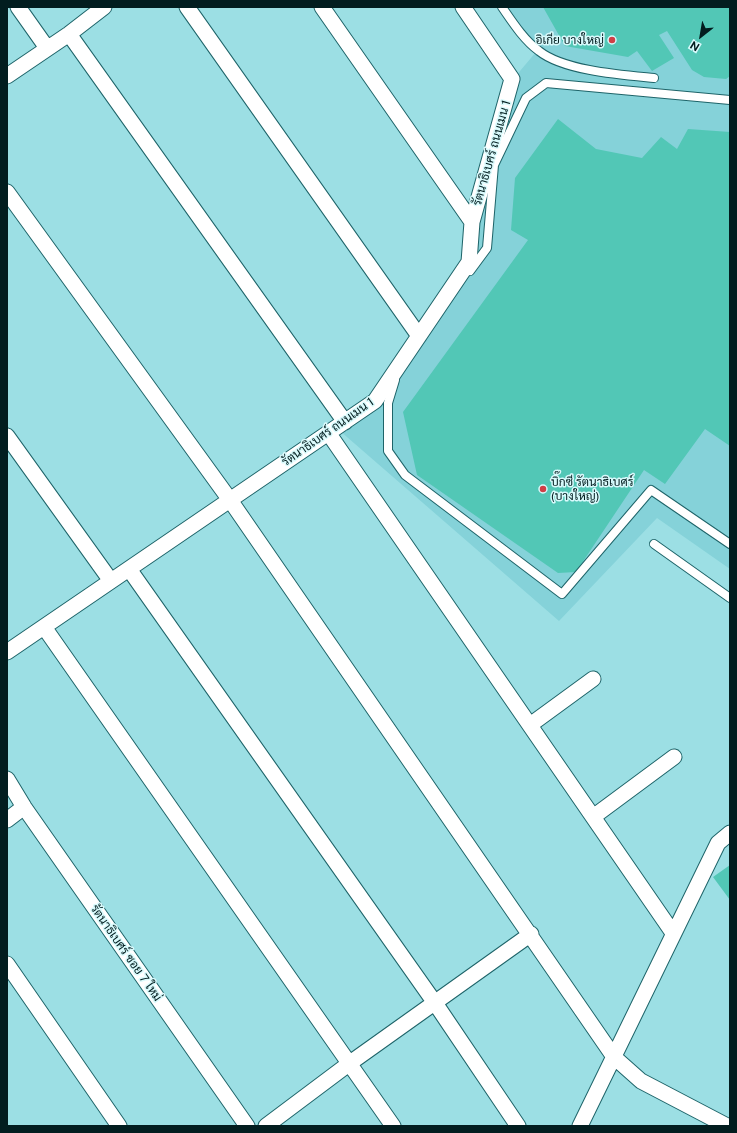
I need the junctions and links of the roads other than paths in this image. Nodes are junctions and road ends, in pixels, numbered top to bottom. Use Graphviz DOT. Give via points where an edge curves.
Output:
graph roads {
  1 [pos="18,7"];
  2 [pos="104,7"];
  3 [pos="187,7"];
  4 [pos="322,7"];
  5 [pos="463,7"];
  6 [pos="502,7"];
  7 [pos="69,34"];
  8 [pos="46,48"];
  9 [pos="7,76"];
  10 [pos="654,78"];
  11 [pos="728,98"];
  12 [pos="7,192"];
  13 [pos="472,222"];
  14 [pos="419,336"];
  15 [pos="345,422"];
  16 [pos="329,434"];
  17 [pos="7,436"];
  18 [pos="230,500"];
  19 [pos="654,544"];
  20 [pos="730,544"];
  21 [pos="129,569"];
  22 [pos="111,581"];
  23 [pos="730,598"];
  24 [pos="44,627"];
  25 [pos="7,652"];
  26 [pos="593,679"];
  27 [pos="530,725"];
  28 [pos="674,757"];
  29 [pos="7,779"];
  30 [pos="24,807"];
  31 [pos="593,817"];
  32 [pos="7,820"];
  33 [pos="730,833"];
  34 [pos="673,933"];
  35 [pos="531,934"];
  36 [pos="7,964"];
  37 [pos="435,1003"];
  38 [pos="614,1057"];
  39 [pos="350,1063"];
  40 [pos="119,1126"];
  41 [pos="247,1126"];
  42 [pos="266,1126"];
  43 [pos="393,1126"];
  44 [pos="518,1126"];
  45 [pos="580,1126"];
  46 [pos="727,1126"];
  1 -- 8 [label="street"];
  2 -- 7 [label="street"];
  3 -- 14 [label="street"];
  4 -- 13 [label="street"];
  5 -- 13 [label="street, รัตนาธิเบศร์ ถนนเมน 1" via="512,79"];
  6 -- 10 [label="lane" via="523,36 548,57 585,69"];
  7 -- 8 [label="street"];
  7 -- 15 [label="street"];
  8 -- 9 [label="street"];
  11 -- 20 [label="lane" via="546,83 526,98 494,165 487,248 396,378 388,403 388,451 405,475 562,594 651,490"];
  12 -- 18 [label="street"];
  13 -- 14 [label="street, รัตนาธิเบศร์ ถนนเมน 1" via="468,262"];
  14 -- 15 [label="street, รัตนาธิเบศร์ ถนนเมน 1" via="375,401"];
  15 -- 16 [label="street, รัตนาธิเบศร์ ถนนเมน 1"];
  16 -- 18 [label="street, รัตนาธิเบศร์ ถนนเมน 1"];
  16 -- 27 [label="street"];
  17 -- 22 [label="street"];
  18 -- 21 [label="street, รัตนาธิเบศร์ ถนนเมน 1"];
  18 -- 35 [label="street"];
  19 -- 23 [label="lane"];
  21 -- 22 [label="street, รัตนาธิเบศร์ ถนนเมน 1"];
  21 -- 37 [label="street"];
  22 -- 24 [label="street, รัตนาธิเบศร์ ถนนเมน 1"];
  24 -- 25 [label="street, รัตนาธิเบศร์ ถนนเมน 1"];
  24 -- 39 [label="street"];
  26 -- 27 [label="street"];
  27 -- 31 [label="street"];
  28 -- 31 [label="street"];
  29 -- 30 [label="street, รัตนาธิเบศร์ ซอย 7 ใหม่"];
  30 -- 32 [label="street"];
  30 -- 41 [label="street, รัตนาธิเบศร์ ซอย 7 ใหม่"];
  31 -- 34 [label="street"];
  33 -- 34 [label="street" via="718,843"];
  34 -- 38 [label="street"];
  35 -- 37 [label="street"];
  35 -- 38 [label="street"];
  36 -- 40 [label="street"];
  37 -- 39 [label="street"];
  37 -- 44 [label="street"];
  38 -- 45 [label="street"];
  38 -- 46 [label="street" via="641,1081"];
  39 -- 42 [label="street"];
  39 -- 43 [label="street"];
}
